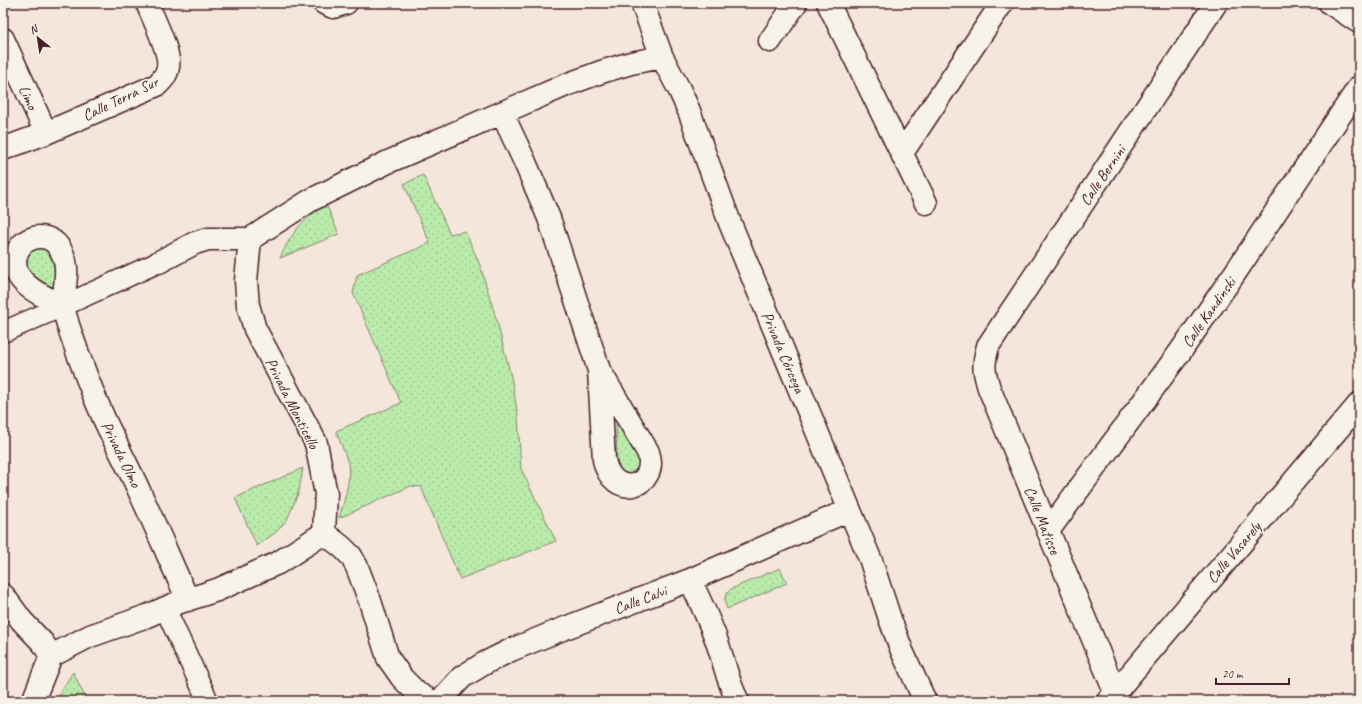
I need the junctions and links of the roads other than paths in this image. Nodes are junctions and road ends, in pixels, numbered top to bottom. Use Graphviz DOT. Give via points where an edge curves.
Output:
graph roads {
  1 [pos="147,3"];
  2 [pos="642,3"];
  3 [pos="796,3"];
  4 [pos="828,3"];
  5 [pos="1002,3"];
  6 [pos="1216,3"];
  7 [pos="1330,3"];
  8 [pos="1359,22"];
  9 [pos="3,39"];
  10 [pos="770,41"];
  11 [pos="662,57"];
  12 [pos="1359,88"];
  13 [pos="502,113"];
  14 [pos="46,133"];
  15 [pos="3,149"];
  16 [pos="902,153"];
  17 [pos="926,203"];
  18 [pos="250,239"];
  19 [pos="159,262"];
  20 [pos="63,306"];
  21 [pos="3,332"];
  22 [pos="988,346"];
  23 [pos="599,370"];
  24 [pos="1359,404"];
  25 [pos="849,510"];
  26 [pos="1048,531"];
  27 [pos="324,533"];
  28 [pos="690,580"];
  29 [pos="3,595"];
  30 [pos="188,600"];
  31 [pos="165,608"];
  32 [pos="51,656"];
  33 [pos="1111,697"];
  34 [pos="734,698"];
  35 [pos="33,701"];
  36 [pos="208,701"];
  37 [pos="431,701"];
  38 [pos="440,701"];
  39 [pos="924,701"];
  1 -- 14 [label="street, Calle Terra Sur" via="168,54 168,68 164,78 157,85"];
  2 -- 11 [label="street, Privada Córcega"];
  3 -- 10 [label="street"];
  4 -- 16 [label="street"];
  5 -- 16 [label="street"];
  6 -- 22 [label="street, Calle Bernini"];
  7 -- 8 [label="street"];
  9 -- 14 [label="street, Limo"];
  11 -- 13 [label="street" via="601,72"];
  11 -- 25 [label="street, Privada Córcega" via="689,112 730,223"];
  12 -- 26 [label="street, Calle Kandinski" via="1180,352"];
  13 -- 18 [label="street" via="329,190"];
  13 -- 23 [label="street" via="548,218"];
  14 -- 15 [label="street, Calle Terra Sur"];
  16 -- 17 [label="street"];
  18 -- 19 [label="street" via="208,239"];
  18 -- 27 [label="street, Privada Monticello" via="246,281 248,305 255,329 316,443 326,494"];
  19 -- 20 [label="street"];
  20 -- 21 [label="street"];
  20 -- 30 [label="street, Privada Olmo" via="79,359 105,421"];
  22 -- 26 [label="street, Calle Matisse" via="984,374"];
  24 -- 33 [label="street, Calle Vasarely"];
  25 -- 28 [label="street, Calle Calvi"];
  25 -- 39 [label="street, Privada Córcega" via="871,561 902,651"];
  26 -- 33 [label="street, Calle Matisse"];
  27 -- 30 [label="street" via="278,563"];
  27 -- 37 [label="street" via="351,556 357,567 388,658 402,678 417,693"];
  28 -- 34 [label="street" via="707,615"];
  28 -- 38 [label="street, Calle Calvi" via="560,630 485,663 462,677"];
  29 -- 32 [label="street"];
  30 -- 31 [label="street"];
  31 -- 32 [label="street" via="90,636"];
  31 -- 36 [label="street"];
  32 -- 35 [label="street"];
}
